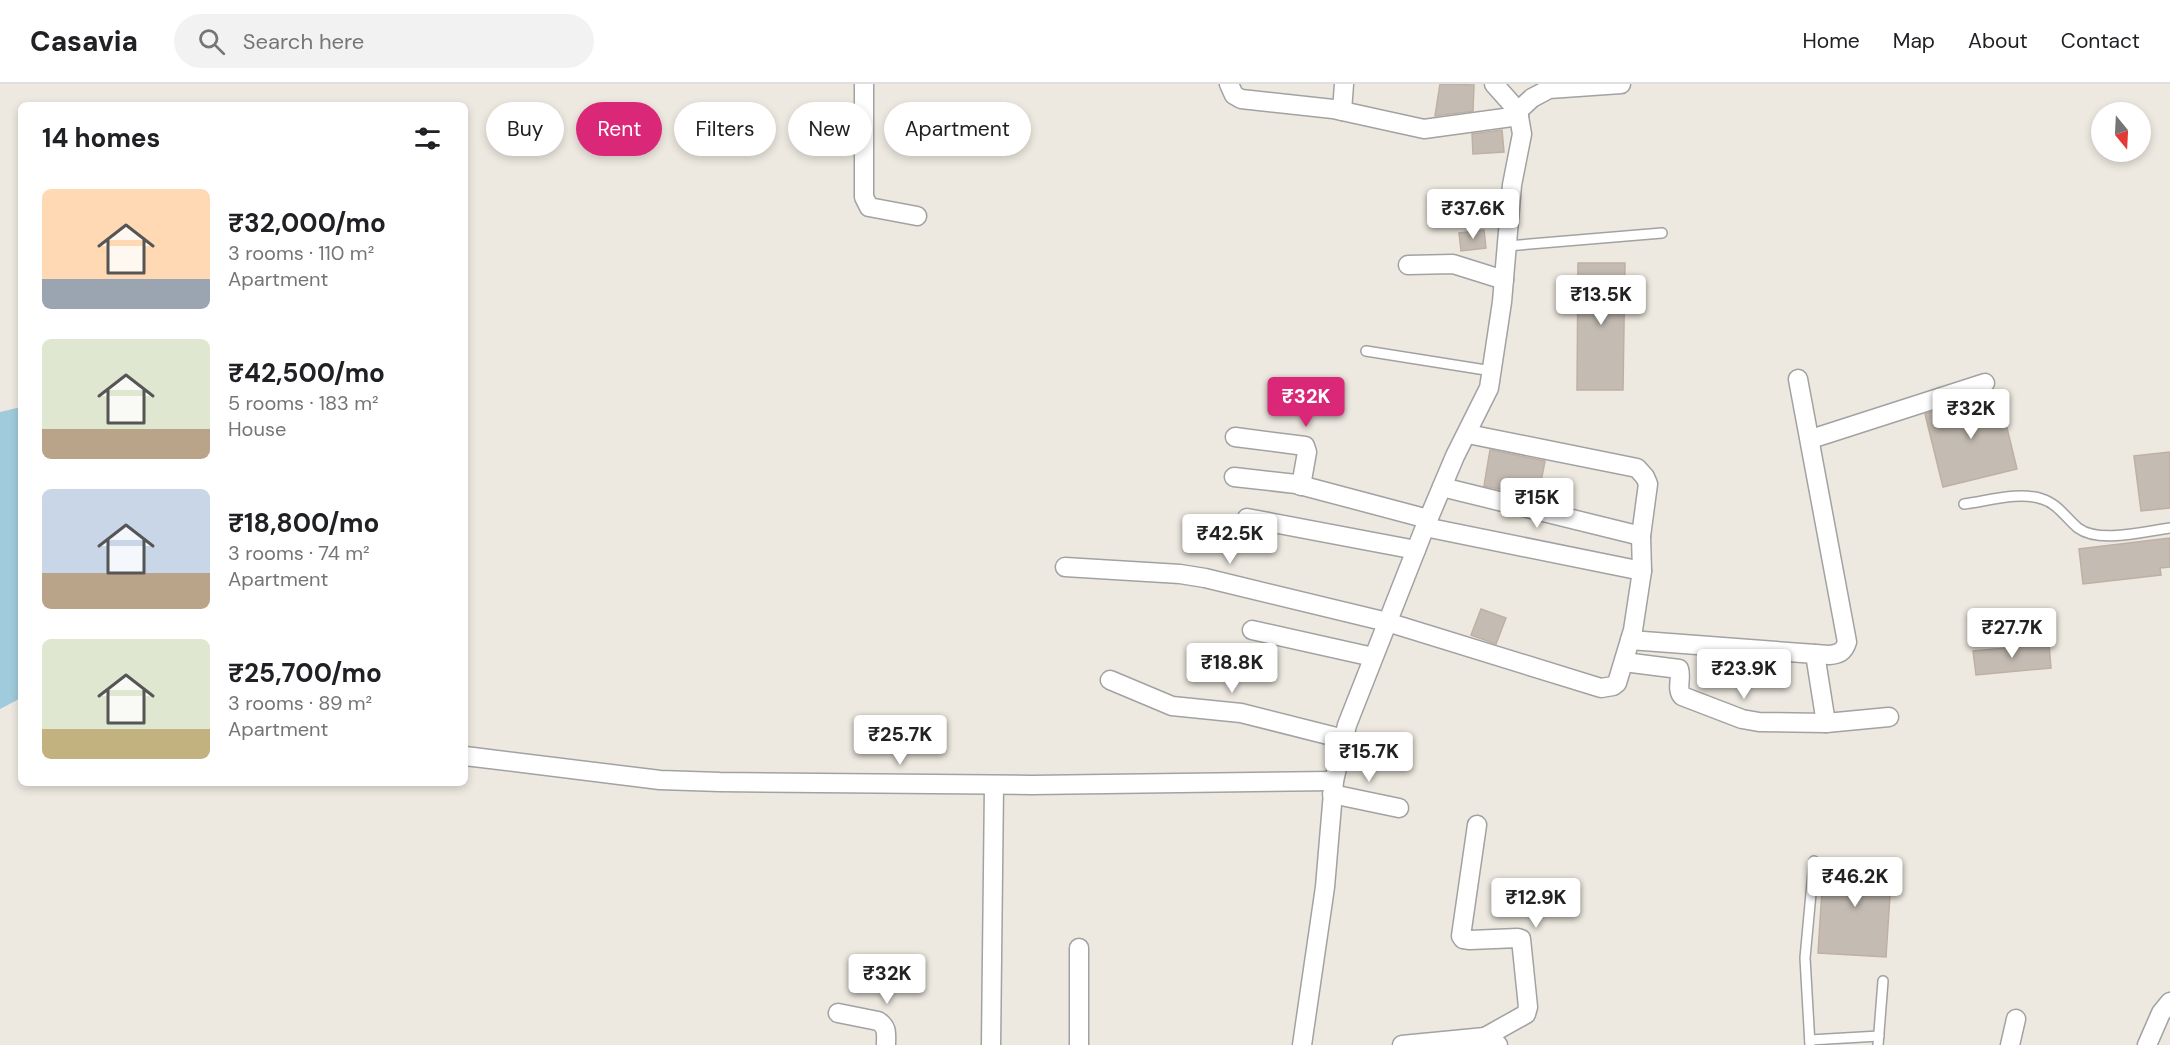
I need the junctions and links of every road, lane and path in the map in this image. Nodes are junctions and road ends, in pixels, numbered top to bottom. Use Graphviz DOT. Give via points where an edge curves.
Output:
graph roads {
  1 [pos="864,84"];
  2 [pos="1229,84"];
  3 [pos="1344,84"];
  4 [pos="1494,84"];
  5 [pos="1621,84"];
  6 [pos="1342,111"];
  7 [pos="1519,114"];
  8 [pos="917,216"];
  9 [pos="1662,233"];
  10 [pos="1507,246"];
  11 [pos="1408,265"];
  12 [pos="1504,280"];
  13 [pos="1366,351"];
  14 [pos="1492,371"];
  15 [pos="1798,378"];
  16 [pos="1985,383"];
  17 [pos="1468,434"];
  18 [pos="1235,437"];
  19 [pos="1811,439"];
  20 [pos="1234,477"];
  21 [pos="1301,486"];
  22 [pos="1442,487"];
  23 [pos="1964,504"];
  24 [pos="1247,518"];
  25 [pos="1426,523"];
  26 [pos="2170,528"];
  27 [pos="1641,536"];
  28 [pos="1416,550"];
  29 [pos="1065,567"];
  30 [pos="1642,571"];
  31 [pos="1387,622"];
  32 [pos="1252,630"];
  33 [pos="1630,640"];
  34 [pos="1815,654"];
  35 [pos="1373,657"];
  36 [pos="1624,662"];
  37 [pos="1110,680"];
  38 [pos="1889,717"];
  39 [pos="1826,723"];
  40 [pos="1344,739"];
  41 [pos="468,756"];
  42 [pos="994,785"];
  43 [pos="1333,787"];
  44 [pos="1399,808"];
  45 [pos="1477,825"];
  46 [pos="1814,861"];
  47 [pos="1079,948"];
  48 [pos="1883,981"];
  49 [pos="2170,1002"];
  50 [pos="838,1013"];
  51 [pos="2016,1019"];
  52 [pos="1491,1041"];
  53 [pos="1878,1041"];
  54 [pos="1810,1043"];
  55 [pos="886,1045"];
  56 [pos="991,1045"];
  57 [pos="1079,1045"];
  58 [pos="1302,1045"];
  59 [pos="1402,1045"];
  60 [pos="2010,1045"];
  61 [pos="2147,1045"];
  1 -- 8 [label="street" via="866,203 869,207"];
  2 -- 6 [label="street" via="1241,99"];
  3 -- 6 [label="street"];
  4 -- 7 [label="street"];
  5 -- 7 [label="street" via="1549,89 1532,98"];
  6 -- 7 [label="street" via="1425,129"];
  7 -- 10 [label="street" via="1522,134 1512,185"];
  9 -- 10 [label="lane"];
  10 -- 12 [label="street"];
  11 -- 12 [label="street" via="1453,264"];
  12 -- 14 [label="street"];
  13 -- 14 [label="lane"];
  14 -- 17 [label="street" via="1490,388"];
  15 -- 19 [label="street"];
  16 -- 19 [label="street"];
  17 -- 22 [label="street"];
  17 -- 27 [label="street" via="1636,468 1648,484"];
  18 -- 21 [label="street" via="1305,446"];
  19 -- 34 [label="street" via="1847,642 1837,654"];
  20 -- 21 [label="street"];
  21 -- 25 [label="street"];
  22 -- 25 [label="street"];
  22 -- 27 [label="street"];
  23 -- 26 [label="lane" via="2032,496 2046,499 2082,531 2097,535"];
  24 -- 28 [label="street"];
  25 -- 28 [label="street"];
  25 -- 30 [label="street"];
  27 -- 30 [label="street"];
  28 -- 31 [label="street"];
  29 -- 31 [label="street" via="1205,578"];
  30 -- 33 [label="street"];
  31 -- 35 [label="street"];
  31 -- 36 [label="street" via="1601,688 1617,683"];
  32 -- 35 [label="street"];
  33 -- 34 [label="street"];
  33 -- 36 [label="street"];
  34 -- 39 [label="street"];
  35 -- 40 [label="street"];
  36 -- 39 [label="street" via="1679,669 1682,696 1742,718"];
  37 -- 40 [label="street" via="1172,706 1241,713"];
  38 -- 39 [label="street"];
  40 -- 43 [label="street"];
  41 -- 42 [label="street" via="660,780"];
  42 -- 43 [label="street"];
  42 -- 56 [label="street"];
  43 -- 44 [label="street"];
  43 -- 58 [label="street" via="1325,887"];
  45 -- 52 [label="street" via="1461,936 1470,940 1521,939 1528,1007 1527,1014"];
  46 -- 54 [label="lane" via="1804,958"];
  47 -- 57 [label="street"];
  48 -- 53 [label="lane"];
  49 -- 61 [label="street"];
  50 -- 55 [label="street" via="883,1024"];
  51 -- 60 [label="street"];
  52 -- 59 [label="street"];
  53 -- 54 [label="lane"];
}
